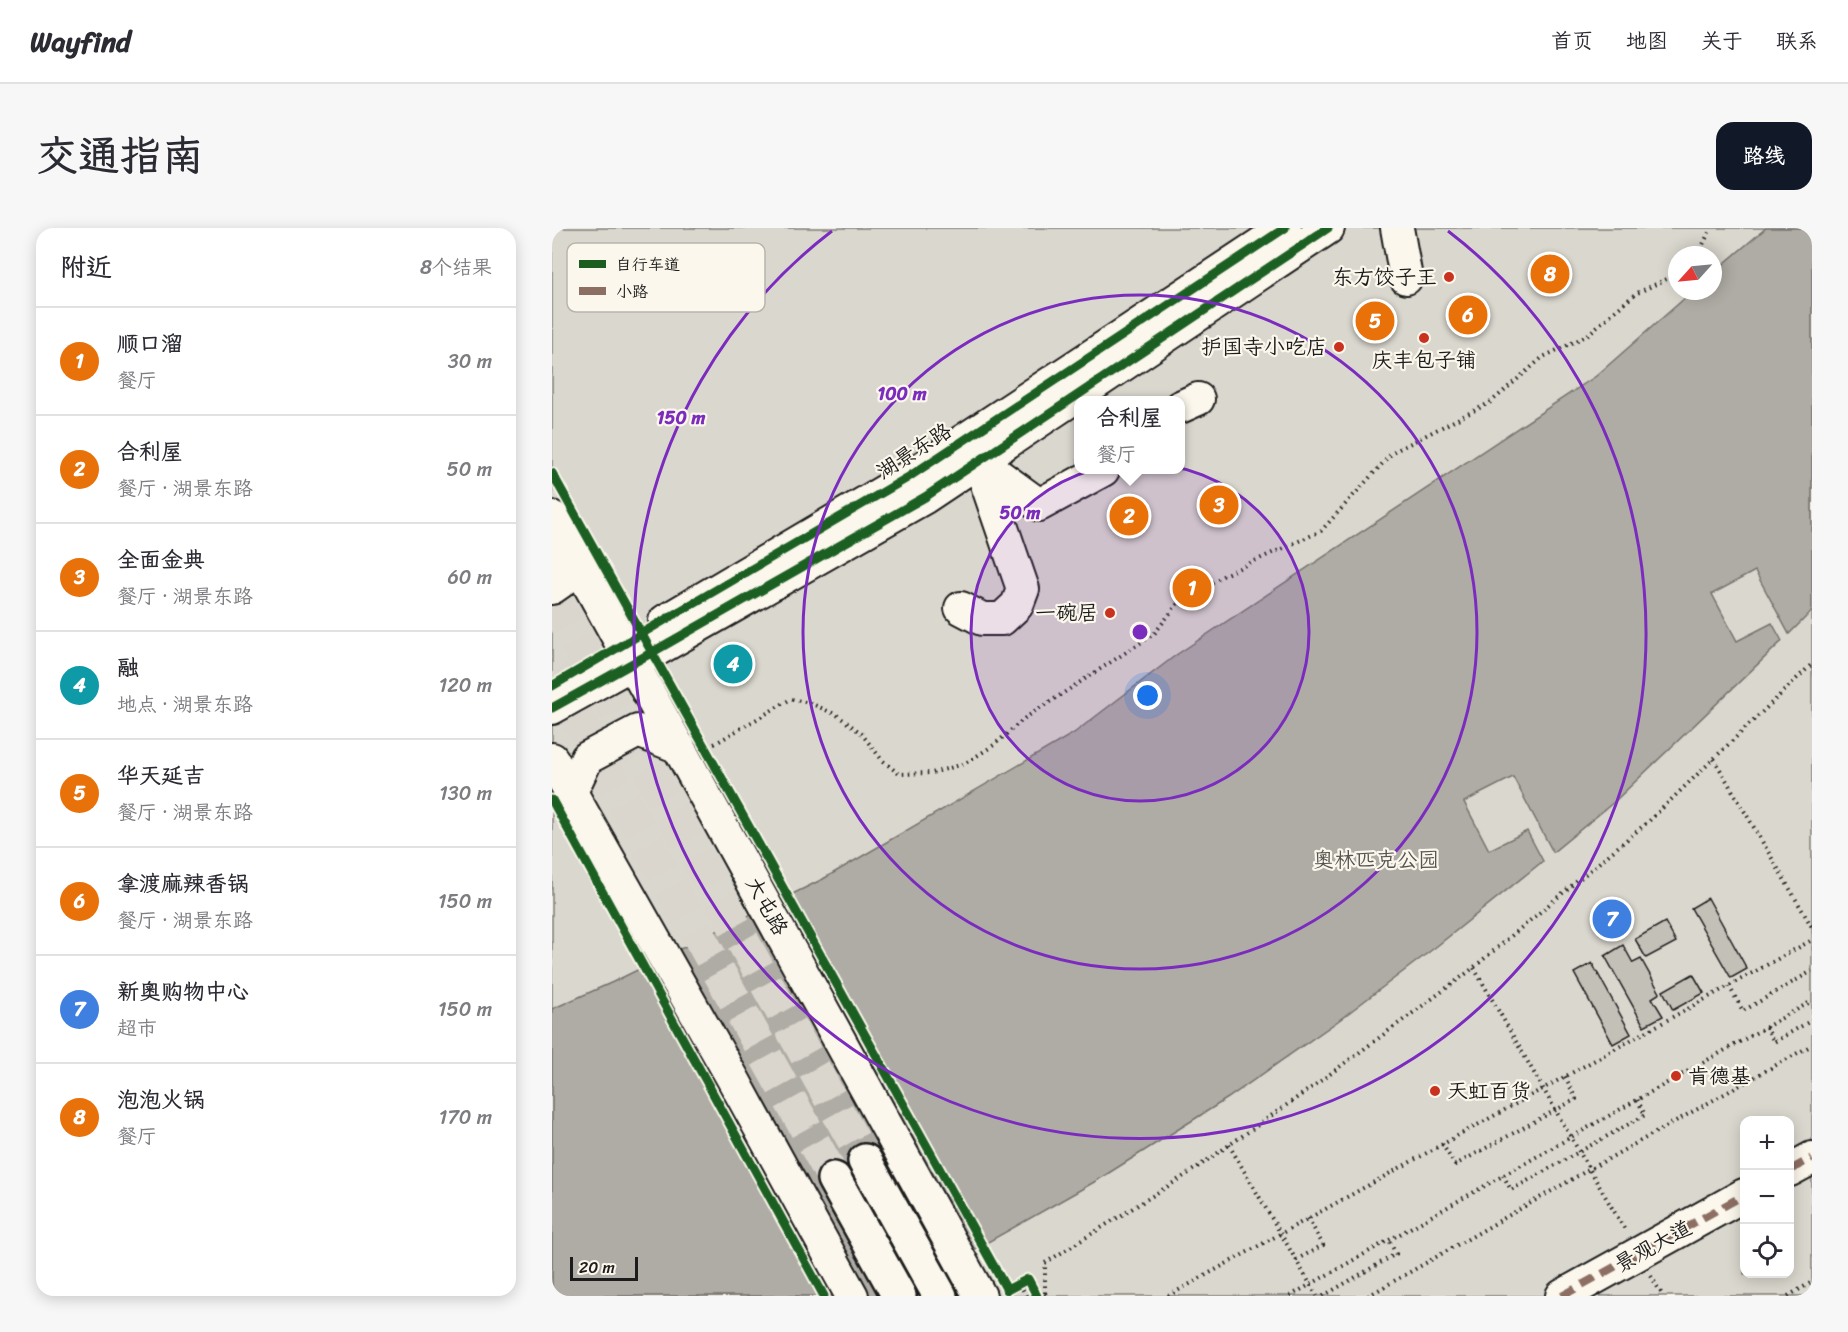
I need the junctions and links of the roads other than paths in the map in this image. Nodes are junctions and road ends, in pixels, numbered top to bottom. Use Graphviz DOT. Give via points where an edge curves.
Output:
graph roads {
  1 [pos="1285,228"];
  2 [pos="1328,228"];
  3 [pos="1397,228"];
  4 [pos="1406,278"];
  5 [pos="1076,396"];
  6 [pos="1074,398"];
  7 [pos="979,461"];
  8 [pos="1095,474"];
  9 [pos="558,528"];
  10 [pos="552,588"];
  11 [pos="961,608"];
  12 [pos="628,654"];
  13 [pos="552,686"];
  14 [pos="552,708"];
  15 [pos="695,745"];
  16 [pos="552,759"];
  17 [pos="572,792"];
  18 [pos="1812,1158"];
  19 [pos="866,1161"];
  20 [pos="1794,1168"];
  21 [pos="834,1179"];
  22 [pos="1740,1197"];
  23 [pos="976,1289"];
  24 [pos="852,1296"];
  25 [pos="899,1296"];
  26 [pos="940,1296"];
  27 [pos="1562,1296"];
  1 -- 12 [label="street, 湖景东路" via="907,478"];
  2 -- 5 [label="street, 湖景东路"];
  3 -- 4 [label="street"];
  6 -- 7 [label="street, 湖景东路"];
  7 -- 8 [label="street" via="1039,504"];
  7 -- 11 [label="street" via="1023,589 1017,605 1002,619 982,619"];
  7 -- 12 [label="street, 湖景东路" via="925,497"];
  9 -- 10 [label="street" via="562,581"];
  9 -- 12 [label="street, 大屯路"];
  12 -- 13 [label="street, 湖景东路"];
  12 -- 14 [label="street, 湖景东路"];
  12 -- 15 [label="street, 大屯路"];
  15 -- 17 [label="street" via="638,731 587,758"];
  15 -- 23 [label="street, 大屯路" via="759,892"];
  16 -- 17 [label="street"];
  17 -- 24 [label="street"];
  18 -- 20 [label="street"];
  19 -- 26 [label="main road"];
  21 -- 25 [label="main road"];
  22 -- 27 [label="street, 景观大道"];
}
